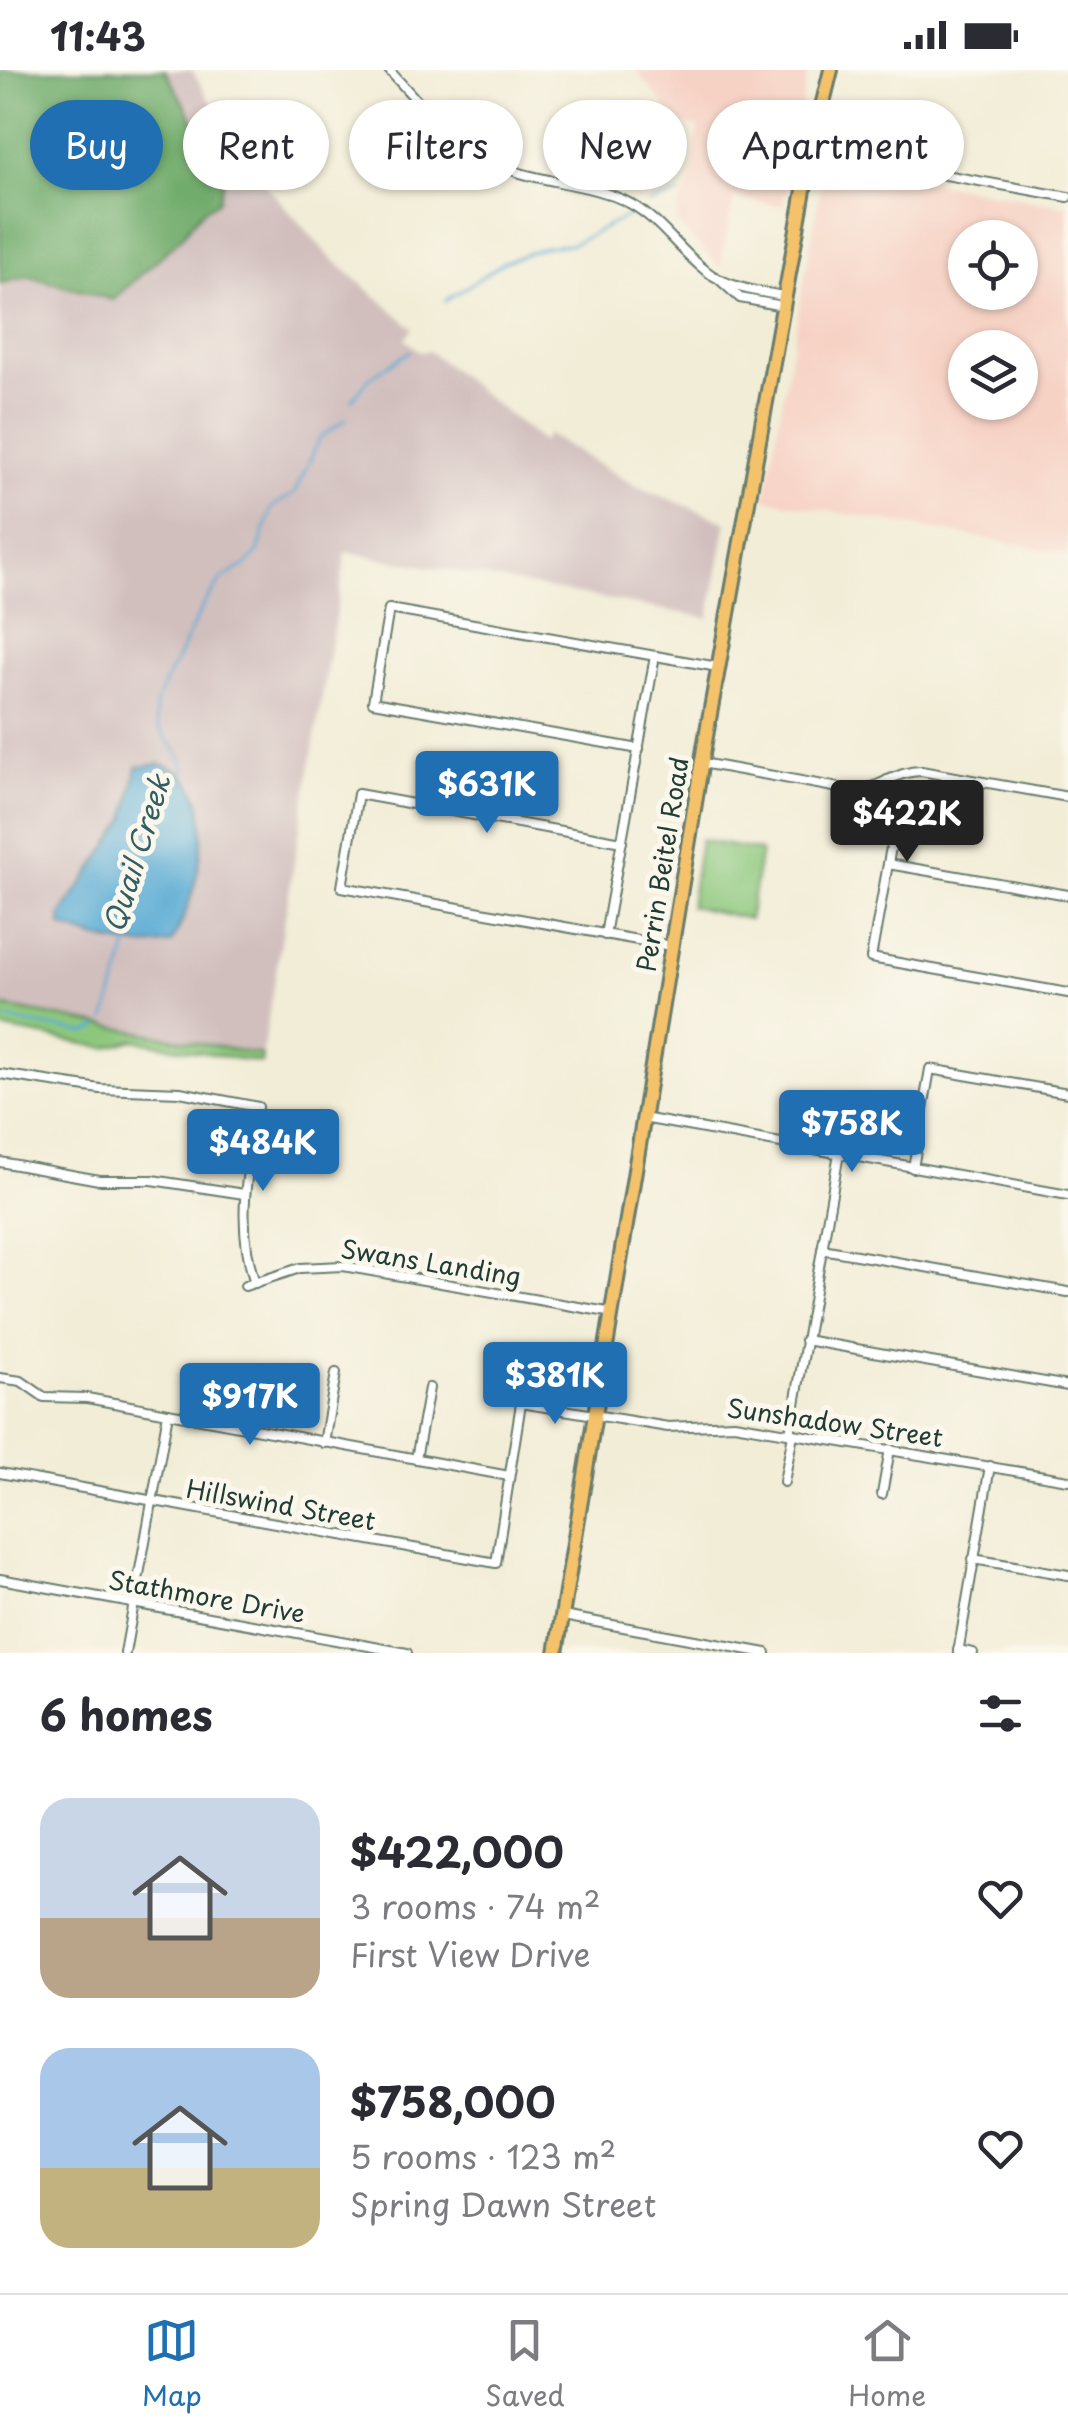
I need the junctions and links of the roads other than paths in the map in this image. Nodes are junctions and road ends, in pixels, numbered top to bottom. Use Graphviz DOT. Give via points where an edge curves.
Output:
graph roads {
  1 [pos="389,70"];
  2 [pos="826,75"];
  3 [pos="821,100"];
  4 [pos="964,178"];
  5 [pos="804,190"];
  6 [pos="1068,197"];
  7 [pos="783,301"];
  8 [pos="655,656"];
  9 [pos="718,667"];
  10 [pos="638,749"];
  11 [pos="702,763"];
  12 [pos="888,780"];
  13 [pos="1068,797"];
  14 [pos="622,842"];
  15 [pos="888,864"];
  16 [pos="1068,895"];
  17 [pos="606,935"];
  18 [pos="671,946"];
  19 [pos="1068,993"];
  20 [pos="0,1073"];
  21 [pos="1068,1093"];
  22 [pos="643,1118"];
  23 [pos="839,1153"];
  24 [pos="0,1162"];
  25 [pos="913,1168"];
  26 [pos="244,1194"];
  27 [pos="1068,1195"];
  28 [pos="822,1249"];
  29 [pos="1068,1292"];
  30 [pos="612,1313"];
  31 [pos="805,1340"];
  32 [pos="336,1374"];
  33 [pos="0,1378"];
  34 [pos="1068,1386"];
  35 [pos="429,1388"];
  36 [pos="168,1413"];
  37 [pos="595,1414"];
  38 [pos="791,1433"];
  39 [pos="324,1443"];
  40 [pos="890,1449"];
  41 [pos="416,1459"];
  42 [pos="990,1466"];
  43 [pos="0,1473"];
  44 [pos="509,1476"];
  45 [pos="1068,1480"];
  46 [pos="784,1482"];
  47 [pos="882,1494"];
  48 [pos="152,1500"];
  49 [pos="973,1558"];
  50 [pos="1068,1575"];
  51 [pos="0,1579"];
  52 [pos="134,1603"];
  53 [pos="563,1616"];
  54 [pos="958,1652"];
  55 [pos="125,1653"];
  56 [pos="406,1653"];
  57 [pos="556,1653"];
  58 [pos="766,1653"];
  59 [pos="973,1653"];
  1 -- 7 [label="street" via="474,153 630,204 740,298"];
  2 -- 3 [label="main road, Perrin Beitel Road"];
  4 -- 6 [label="street"];
  5 -- 7 [label="main road, Perrin Beitel Road"];
  7 -- 9 [label="main road, Perrin Beitel Road"];
  8 -- 9 [label="street"];
  8 -- 10 [label="street"];
  8 -- 10 [label="street" via="389,608 373,702"];
  9 -- 11 [label="main road, Perrin Beitel Road"];
  10 -- 14 [label="street"];
  11 -- 12 [label="street" via="850,790"];
  11 -- 18 [label="main road, Perrin Beitel Road"];
  12 -- 13 [label="street" via="921,771"];
  12 -- 15 [label="street" via="898,801"];
  14 -- 17 [label="street"];
  14 -- 17 [label="street" via="358,794 342,888"];
  15 -- 16 [label="street"];
  15 -- 19 [label="street" via="871,958"];
  17 -- 18 [label="street"];
  18 -- 22 [label="main road, Perrin Beitel Road"];
  20 -- 26 [label="street" via="258,1107"];
  21 -- 25 [label="street" via="930,1069"];
  22 -- 23 [label="street"];
  22 -- 30 [label="main road, Perrin Beitel Road"];
  23 -- 25 [label="street"];
  23 -- 28 [label="street"];
  24 -- 26 [label="street" via="98,1180 152,1180"];
  25 -- 27 [label="street"];
  26 -- 30 [label="street, Swans Landing" via="250,1285 300,1268 343,1266"];
  28 -- 29 [label="street"];
  28 -- 31 [label="street"];
  30 -- 37 [label="main road, Perrin Beitel Road"];
  31 -- 34 [label="street"];
  31 -- 38 [label="street"];
  32 -- 39 [label="street"];
  33 -- 36 [label="street" via="53,1399 87,1398"];
  35 -- 41 [label="street"];
  36 -- 39 [label="street"];
  36 -- 48 [label="street"];
  37 -- 38 [label="street, Sunshadow Street" via="668,1427 734,1424"];
  37 -- 44 [label="street, Sunshadow Street" via="521,1403"];
  37 -- 53 [label="main road, Perrin Beitel Road"];
  38 -- 40 [label="street, Sunshadow Street"];
  38 -- 46 [label="street"];
  39 -- 41 [label="street"];
  40 -- 42 [label="street, Sunshadow Street"];
  40 -- 47 [label="street"];
  41 -- 44 [label="street"];
  42 -- 45 [label="street, Sunshadow Street"];
  42 -- 49 [label="street"];
  43 -- 48 [label="street, Hillswind Street"];
  44 -- 48 [label="street, Hillswind Street" via="496,1564"];
  48 -- 52 [label="street"];
  49 -- 50 [label="street"];
  49 -- 54 [label="street"];
  51 -- 52 [label="street, Stathmore Drive"];
  52 -- 55 [label="street"];
  52 -- 56 [label="street, Stathmore Drive"];
  53 -- 57 [label="main road, Perrin Beitel Road"];
  53 -- 58 [label="street"];
  54 -- 59 [label="street"];
}
